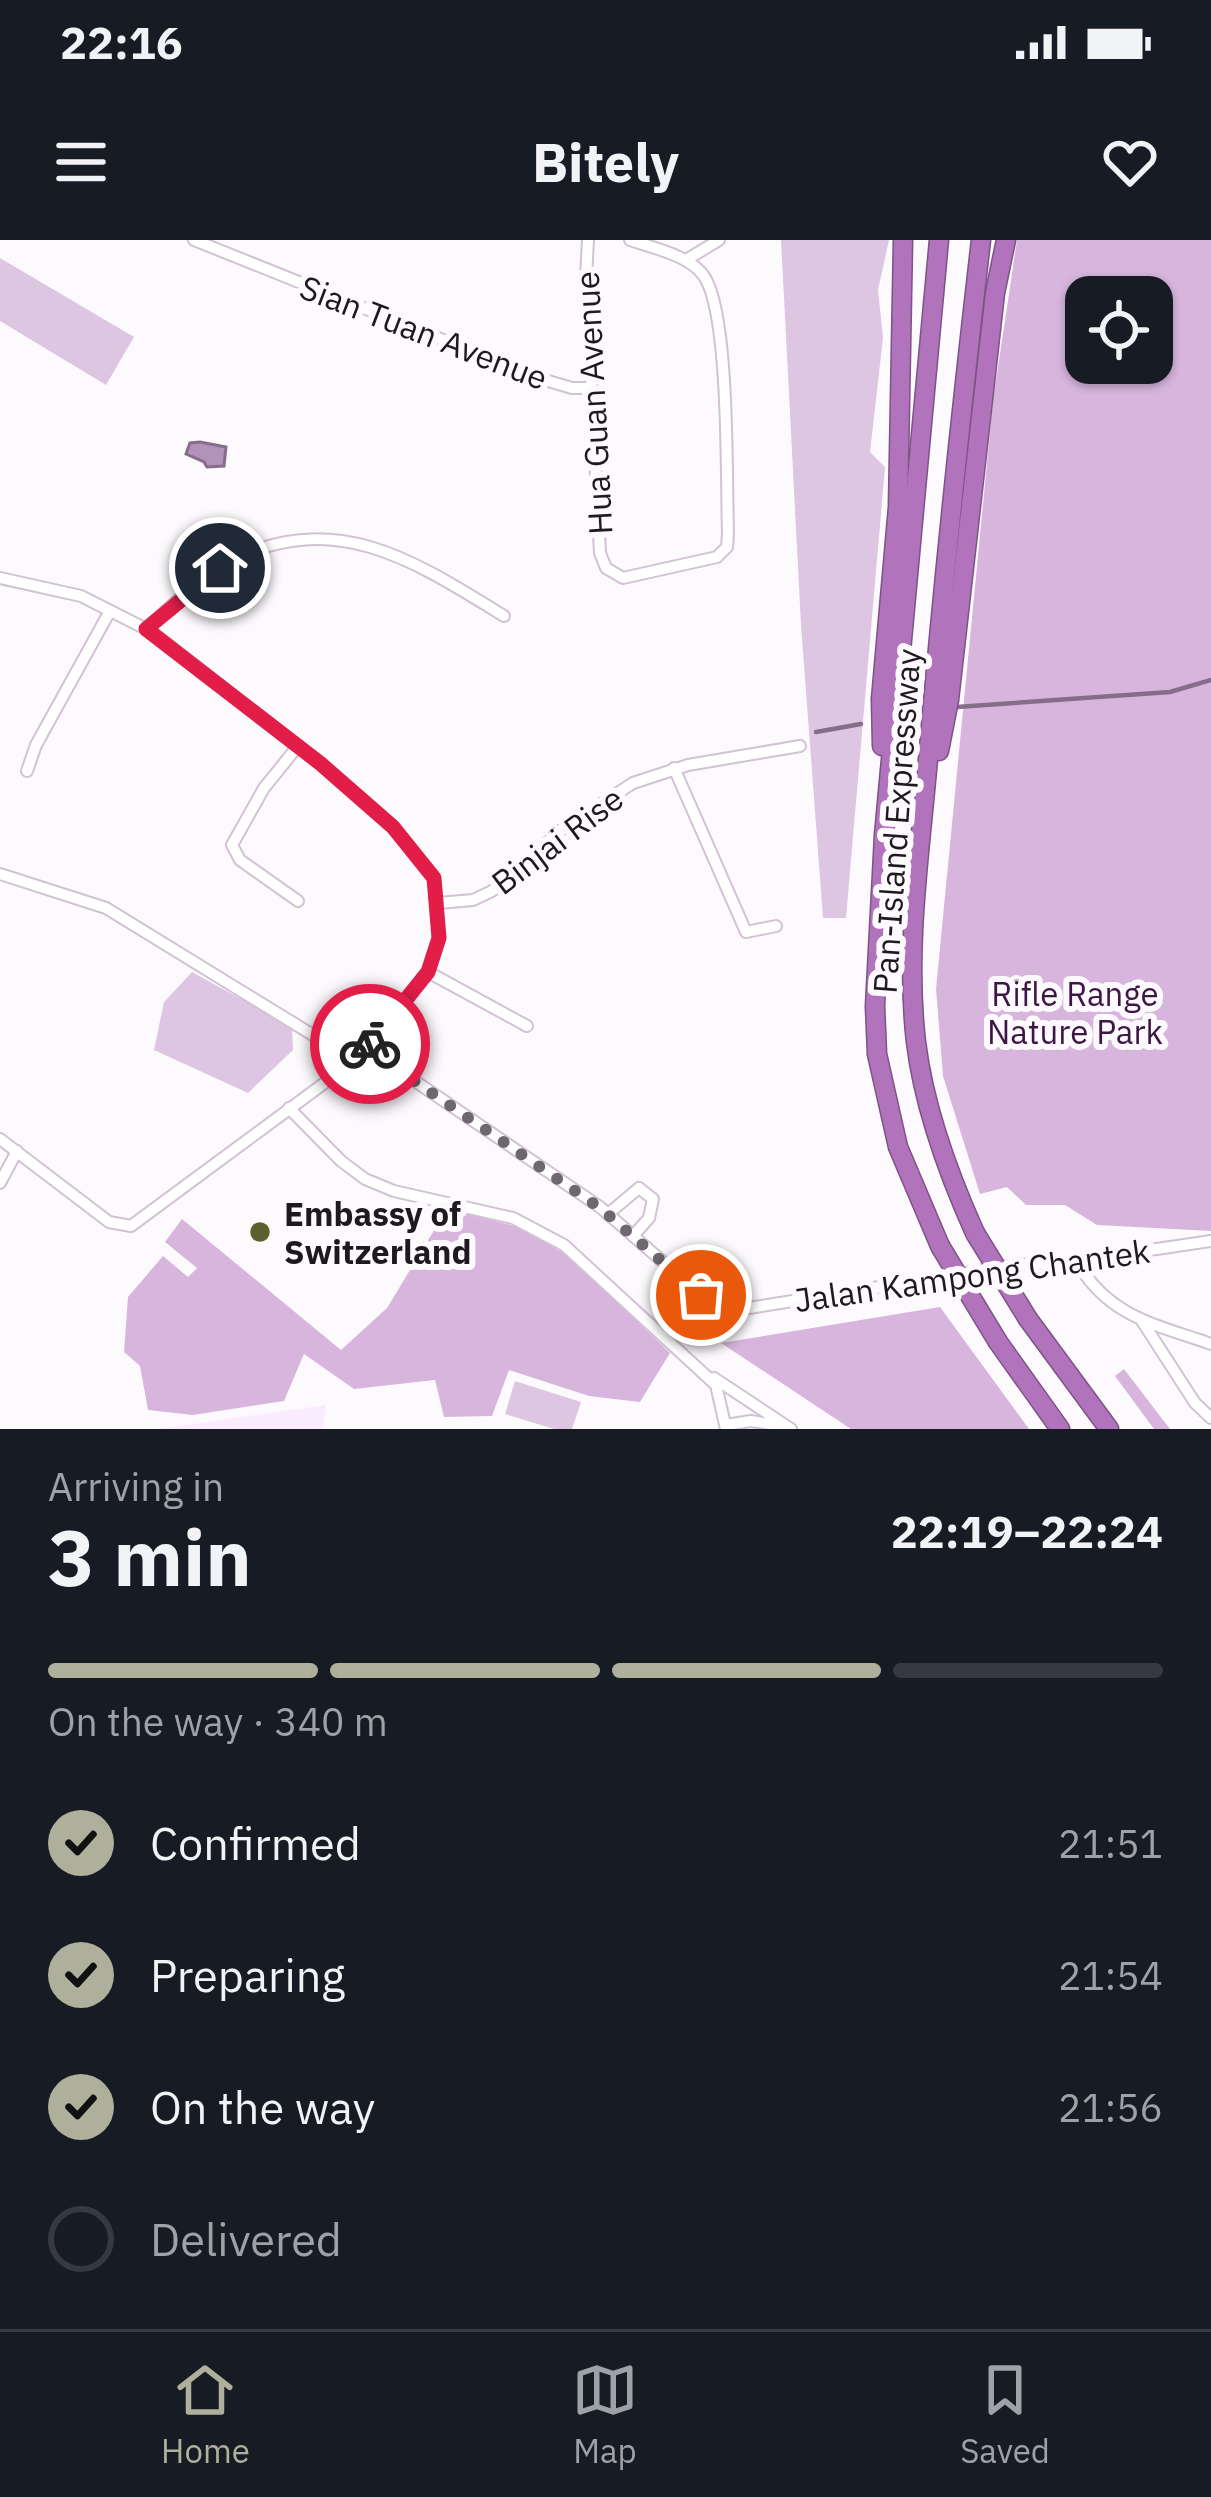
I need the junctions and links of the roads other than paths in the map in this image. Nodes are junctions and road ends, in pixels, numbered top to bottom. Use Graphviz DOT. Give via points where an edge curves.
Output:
graph roads {
  1 [pos="194,240"];
  2 [pos="588,240"];
  3 [pos="630,240"];
  4 [pos="718,240"];
  5 [pos="902,240"];
  6 [pos="939,240"];
  7 [pos="982,240"];
  8 [pos="1006,240"];
  9 [pos="686,260"];
  10 [pos="590,388"];
  11 [pos="0,578"];
  12 [pos="110,610"];
  13 [pos="504,616"];
  14 [pos="146,629"];
  15 [pos="298,746"];
  16 [pos="800,746"];
  17 [pos="674,768"];
  18 [pos="27,771"];
  19 [pos="922,832"];
  20 [pos="884,835"];
  21 [pos="0,874"];
  22 [pos="298,901"];
  23 [pos="438,903"];
  24 [pos="776,926"];
  25 [pos="428,972"];
  26 [pos="526,1026"];
  27 [pos="357,1059"];
  28 [pos="289,1108"];
  29 [pos="0,1139"];
  30 [pos="17,1151"];
  31 [pos="0,1183"];
  32 [pos="608,1214"];
  33 [pos="633,1236"];
  34 [pos="1211,1241"];
  35 [pos="1076,1261"];
  36 [pos="1140,1318"];
  37 [pos="1211,1344"];
  38 [pos="700,1368"];
  39 [pos="1211,1418"];
  40 [pos="726,1427"];
  41 [pos="789,1427"];
  42 [pos="1060,1429"];
  43 [pos="1109,1429"];
  1 -- 10 [label="street, Sian Tuan Avenue" via="538,378"];
  2 -- 10 [label="street, Hua Guan Avenue"];
  3 -- 9 [label="street, Hua Guan Avenue"];
  4 -- 9 [label="street"];
  5 -- 20 [label="highway" via="898,507 881,699"];
  6 -- 20 [label="highway, Pan-Island Expressway"];
  7 -- 19 [label="highway, Pan-Island Expressway"];
  8 -- 19 [label="highway" via="949,700"];
  9 -- 10 [label="street, Hua Guan Avenue" via="703,274 718,322 724,553 622,578 606,568"];
  11 -- 12 [label="street"];
  12 -- 14 [label="street"];
  12 -- 18 [label="street"];
  13 -- 14 [label="street" via="410,561 305,537 232,560"];
  14 -- 15 [label="street"];
  15 -- 22 [label="street" via="232,845 240,860"];
  15 -- 23 [label="street" via="423,860"];
  16 -- 17 [label="street, Binjai Rise"];
  17 -- 23 [label="street, Binjai Rise" via="603,800 490,892"];
  17 -- 24 [label="street" via="746,932"];
  19 -- 43 [label="highway, Pan-Island Expressway, bridge" via="912,1004 939,1139 975,1233"];
  20 -- 42 [label="highway, Pan-Island Expressway, bridge" via="877,1054 898,1147 940,1246"];
  21 -- 27 [label="street, Jalan Kampong Chantek" via="106,908"];
  23 -- 25 [label="street" via="439,938"];
  25 -- 26 [label="street"];
  25 -- 27 [label="street"];
  27 -- 28 [label="street"];
  27 -- 32 [label="street, Jalan Kampong Chantek" via="375,1054"];
  28 -- 30 [label="street" via="131,1226 110,1222"];
  28 -- 38 [label="street" via="365,1179 512,1218 565,1246"];
  29 -- 30 [label="street"];
  30 -- 31 [label="street"];
  32 -- 33 [label="street, Jalan Kampong Chantek"];
  32 -- 33 [label="street" via="639,1188 653,1198"];
  33 -- 35 [label="street, Jalan Kampong Chantek" via="721,1307"];
  34 -- 35 [label="street, Jalan Kampong Chantek"];
  35 -- 36 [label="street" via="1103,1299"];
  36 -- 37 [label="street"];
  36 -- 39 [label="street"];
  38 -- 40 [label="street" via="716,1385"];
  38 -- 41 [label="street"];
  40 -- 41 [label="street"];
}
